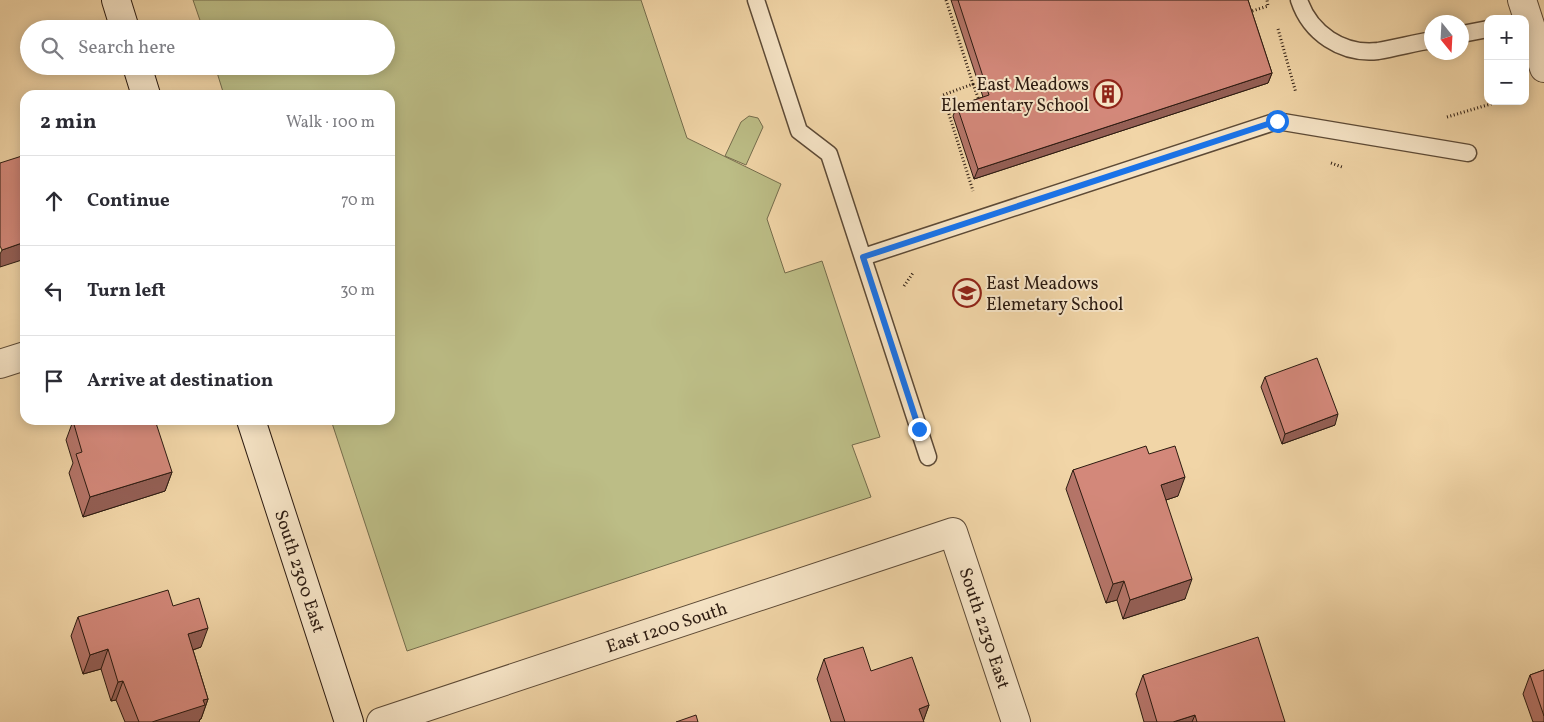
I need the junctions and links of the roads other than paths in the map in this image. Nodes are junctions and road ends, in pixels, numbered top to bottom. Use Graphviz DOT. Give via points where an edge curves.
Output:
graph roads {
  1 [pos="116,0"];
  2 [pos="756,0"];
  3 [pos="1299,0"];
  4 [pos="1525,14"];
  5 [pos="122,20"];
  6 [pos="1484,30"];
  7 [pos="1469,33"];
  8 [pos="1424,42"];
  9 [pos="1544,68"];
  10 [pos="140,75"];
  11 [pos="144,90"];
  12 [pos="1468,153"];
  13 [pos="863,257"];
  14 [pos="20,358"];
  15 [pos="0,364"];
  16 [pos="253,425"];
  17 [pos="928,457"];
  18 [pos="953,532"];
  19 [pos="349,722"];
  20 [pos="381,722"];
  21 [pos="1016,722"];
  1 -- 5 [label="street"];
  2 -- 13 [label="lane" via="799,131 829,154"];
  3 -- 8 [label="lane" via="1318,32 1340,47 1376,51"];
  4 -- 9 [label="street"];
  6 -- 7 [label="lane"];
  10 -- 11 [label="street"];
  12 -- 13 [label="lane" via="1277,121"];
  13 -- 17 [label="lane"];
  14 -- 15 [label="street"];
  16 -- 19 [label="street, South 2300 East"];
  18 -- 20 [label="street, East 1200 South"];
  18 -- 21 [label="street, South 2230 East"];
}
